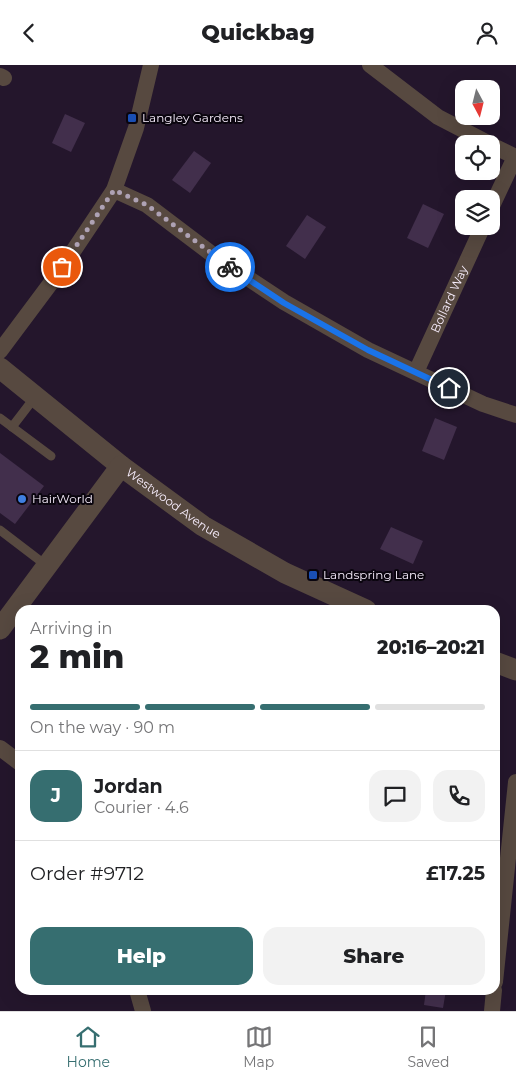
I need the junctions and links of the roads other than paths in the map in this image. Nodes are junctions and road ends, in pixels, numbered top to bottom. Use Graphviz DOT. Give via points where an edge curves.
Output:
graph roads {
  1 [pos="150,65"];
  2 [pos="370,65"];
  3 [pos="473,135"];
  4 [pos="500,149"];
  5 [pos="516,157"];
  6 [pos="114,190"];
  7 [pos="500,190"];
  8 [pos="479,235"];
  9 [pos="0,351"];
  10 [pos="0,369"];
  11 [pos="416,372"];
  12 [pos="35,397"];
  13 [pos="516,415"];
  14 [pos="0,418"];
  15 [pos="12,427"];
  16 [pos="51,456"];
  17 [pos="121,466"];
  18 [pos="0,530"];
  19 [pos="47,566"];
  20 [pos="18,605"];
  21 [pos="355,605"];
  22 [pos="15,609"];
  23 [pos="0,629"];
  24 [pos="500,665"];
  25 [pos="516,671"];
  26 [pos="0,748"];
  27 [pos="15,759"];
  28 [pos="516,782"];
  29 [pos="500,934"];
  30 [pos="138,995"];
  31 [pos="494,995"];
  32 [pos="143,1011"];
  33 [pos="492,1011"];
  1 -- 6 [label="street" via="136,129"];
  2 -- 3 [label="street" via="438,117"];
  4 -- 5 [label="street"];
  5 -- 7 [label="street"];
  6 -- 9 [label="street"];
  6 -- 11 [label="street" via="147,205 284,303 368,350"];
  8 -- 11 [label="street, Bollard Way"];
  10 -- 12 [label="street, Westwood Avenue"];
  11 -- 13 [label="street" via="483,404"];
  12 -- 15 [label="lane"];
  12 -- 17 [label="street, Westwood Avenue"];
  14 -- 15 [label="lane"];
  15 -- 16 [label="lane"];
  17 -- 19 [label="street"];
  17 -- 21 [label="street, Westwood Avenue" via="203,526 285,573"];
  18 -- 19 [label="lane"];
  19 -- 20 [label="street"];
  22 -- 23 [label="street"];
  24 -- 25 [label="street"];
  26 -- 27 [label="street"];
  28 -- 29 [label="street"];
  30 -- 32 [label="street"];
  31 -- 33 [label="street"];
}
